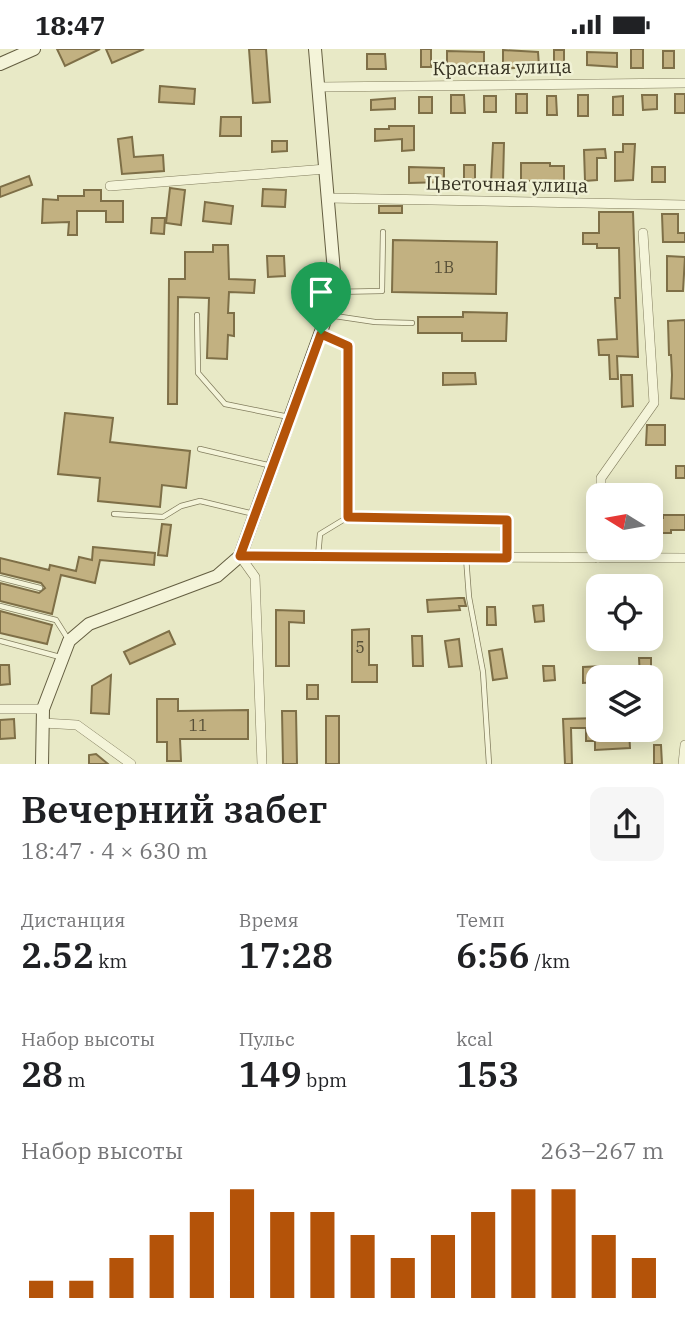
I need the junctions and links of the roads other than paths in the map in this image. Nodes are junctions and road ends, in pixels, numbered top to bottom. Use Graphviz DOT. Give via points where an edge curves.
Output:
graph roads {
  1 [pos="34,49"];
  2 [pos="315,49"];
  3 [pos="0,64"];
  4 [pos="685,83"];
  5 [pos="318,87"];
  6 [pos="326,169"];
  7 [pos="110,186"];
  8 [pos="328,198"];
  9 [pos="685,205"];
  10 [pos="383,232"];
  11 [pos="643,233"];
  12 [pos="331,292"];
  13 [pos="198,315"];
  14 [pos="327,315"];
  15 [pos="412,323"];
  16 [pos="290,418"];
  17 [pos="200,449"];
  18 [pos="272,466"];
  19 [pos="601,483"];
  20 [pos="114,515"];
  21 [pos="255,515"];
  22 [pos="240,556"];
  23 [pos="318,557"];
  24 [pos="466,557"];
  25 [pos="507,558"];
  26 [pos="586,558"];
  27 [pos="663,558"];
  28 [pos="685,558"];
  29 [pos="0,578"];
  30 [pos="40,588"];
  31 [pos="0,606"];
  32 [pos="0,641"];
  33 [pos="69,641"];
  34 [pos="63,658"];
  35 [pos="0,709"];
  36 [pos="43,709"];
  37 [pos="43,723"];
  38 [pos="685,745"];
  39 [pos="42,764"];
  40 [pos="131,764"];
  41 [pos="261,764"];
  42 [pos="489,764"];
  43 [pos="683,764"];
  1 -- 3 [label="main road"];
  2 -- 5 [label="main road"];
  4 -- 5 [label="street, Красная улица"];
  5 -- 6 [label="main road"];
  6 -- 7 [label="street"];
  6 -- 8 [label="main road"];
  8 -- 9 [label="street, Цветочная улица"];
  8 -- 12 [label="main road" via="334,272"];
  10 -- 12 [label="lane" via="382,291"];
  11 -- 19 [label="street" via="654,403"];
  12 -- 14 [label="main road"];
  13 -- 16 [label="lane" via="198,373 225,404"];
  14 -- 15 [label="lane"];
  14 -- 16 [label="main road"];
  16 -- 18 [label="main road"];
  17 -- 18 [label="lane"];
  18 -- 21 [label="main road"];
  20 -- 21 [label="lane" via="163,517 200,501"];
  21 -- 22 [label="main road"];
  22 -- 23 [label="street"];
  22 -- 33 [label="main road" via="217,576 89,624"];
  22 -- 41 [label="street" via="255,577"];
  23 -- 24 [label="street"];
  23 -- 25 [label="lane" via="320,534 348,517 507,520"];
  24 -- 25 [label="street"];
  24 -- 42 [label="lane" via="483,672"];
  25 -- 26 [label="street"];
  27 -- 28 [label="street"];
  29 -- 30 [label="lane"];
  31 -- 33 [label="lane" via="56,620"];
  32 -- 34 [label="lane"];
  33 -- 34 [label="main road"];
  34 -- 36 [label="main road"];
  35 -- 36 [label="street"];
  36 -- 37 [label="main road"];
  37 -- 39 [label="main road"];
  37 -- 40 [label="street" via="89,731"];
  38 -- 43 [label="street"];
}
